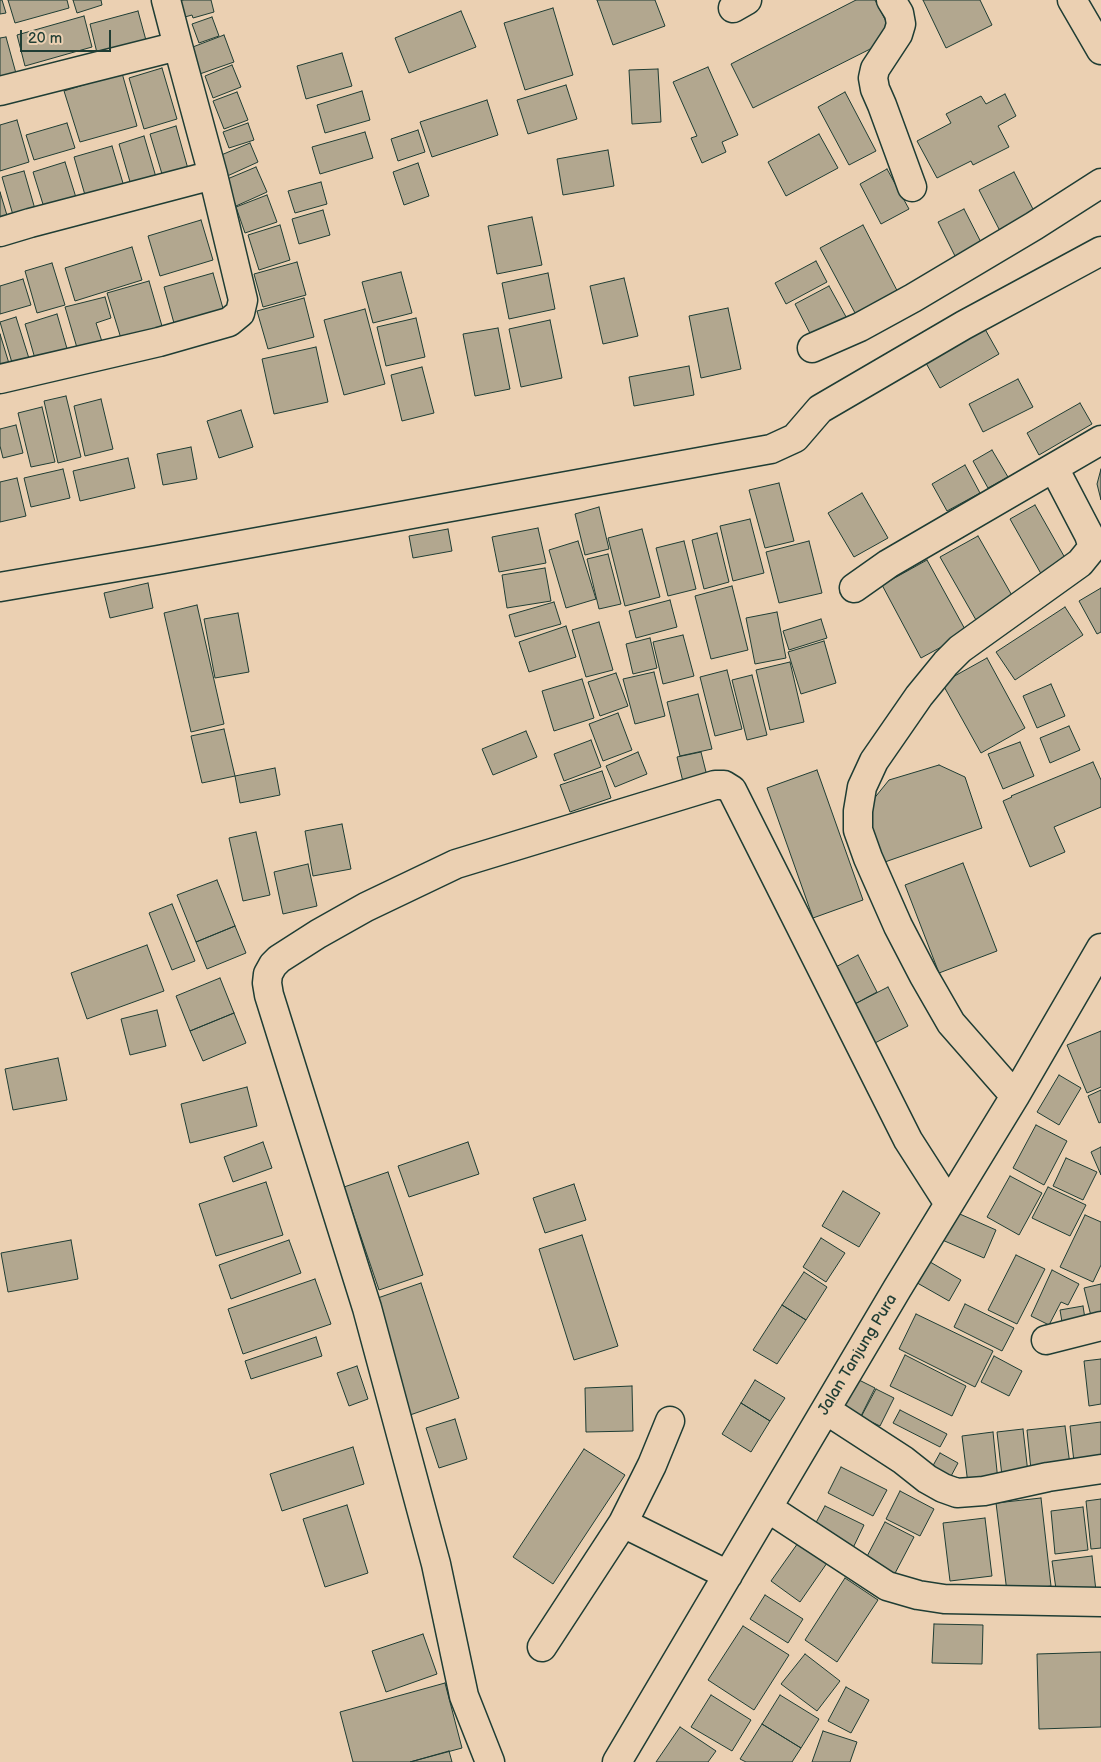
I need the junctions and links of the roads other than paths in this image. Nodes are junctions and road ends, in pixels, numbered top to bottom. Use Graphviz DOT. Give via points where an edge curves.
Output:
graph roads {
  1 [pos="166,0"];
  2 [pos="891,0"];
  3 [pos="1072,0"];
  4 [pos="178,46"];
  5 [pos="1101,50"];
  6 [pos="0,91"];
  7 [pos="213,175"];
  8 [pos="1101,183"];
  9 [pos="912,188"];
  10 [pos="0,232"];
  11 [pos="1101,251"];
  12 [pos="812,348"];
  13 [pos="0,379"];
  14 [pos="1101,440"];
  15 [pos="1054,468"];
  16 [pos="0,587"];
  17 [pos="854,588"];
  18 [pos="1101,948"];
  19 [pos="1015,1096"];
  20 [pos="949,1204"];
  21 [pos="1101,1326"];
  22 [pos="1046,1340"];
  23 [pos="826,1410"];
  24 [pos="670,1421"];
  25 [pos="1101,1469"];
  26 [pos="768,1508"];
  27 [pos="623,1523"];
  28 [pos="728,1575"];
  29 [pos="1101,1602"];
  30 [pos="542,1647"];
  31 [pos="490,1762"];
  32 [pos="616,1762"];
  1 -- 4 [label="street"];
  2 -- 9 [label="street" via="902,24 875,70 874,89"];
  3 -- 5 [label="street"];
  4 -- 6 [label="street"];
  4 -- 7 [label="street"];
  7 -- 10 [label="street"];
  7 -- 13 [label="street" via="243,300 240,313 229,322 159,342"];
  8 -- 12 [label="street" via="920,294 860,327"];
  11 -- 16 [label="street" via="820,409 795,438 771,448"];
  14 -- 15 [label="street"];
  15 -- 17 [label="street" via="888,564"];
  15 -- 19 [label="street" via="1090,535 1092,547 1080,563 960,648 946,663 874,761 862,787 858,811 858,830 868,858 924,976 951,1023"];
  18 -- 19 [label="street, Jalan Tanjung Pura"];
  19 -- 20 [label="street, Jalan Tanjung Pura"];
  20 -- 23 [label="street, Jalan Tanjung Pura"];
  20 -- 31 [label="street" via="908,1140 732,790 724,785 715,785 456,864 366,907 273,965 268,974 269,995 367,1308 436,1564 464,1696"];
  21 -- 22 [label="street"];
  23 -- 25 [label="street" via="942,1488 957,1493"];
  23 -- 26 [label="street, Jalan Tanjung Pura"];
  24 -- 27 [label="street"];
  26 -- 28 [label="street, Jalan Tanjung Pura"];
  26 -- 29 [label="street" via="887,1586 918,1595 944,1599"];
  27 -- 28 [label="street"];
  27 -- 30 [label="street"];
  28 -- 32 [label="street, Jalan Tanjung Pura"];
}
